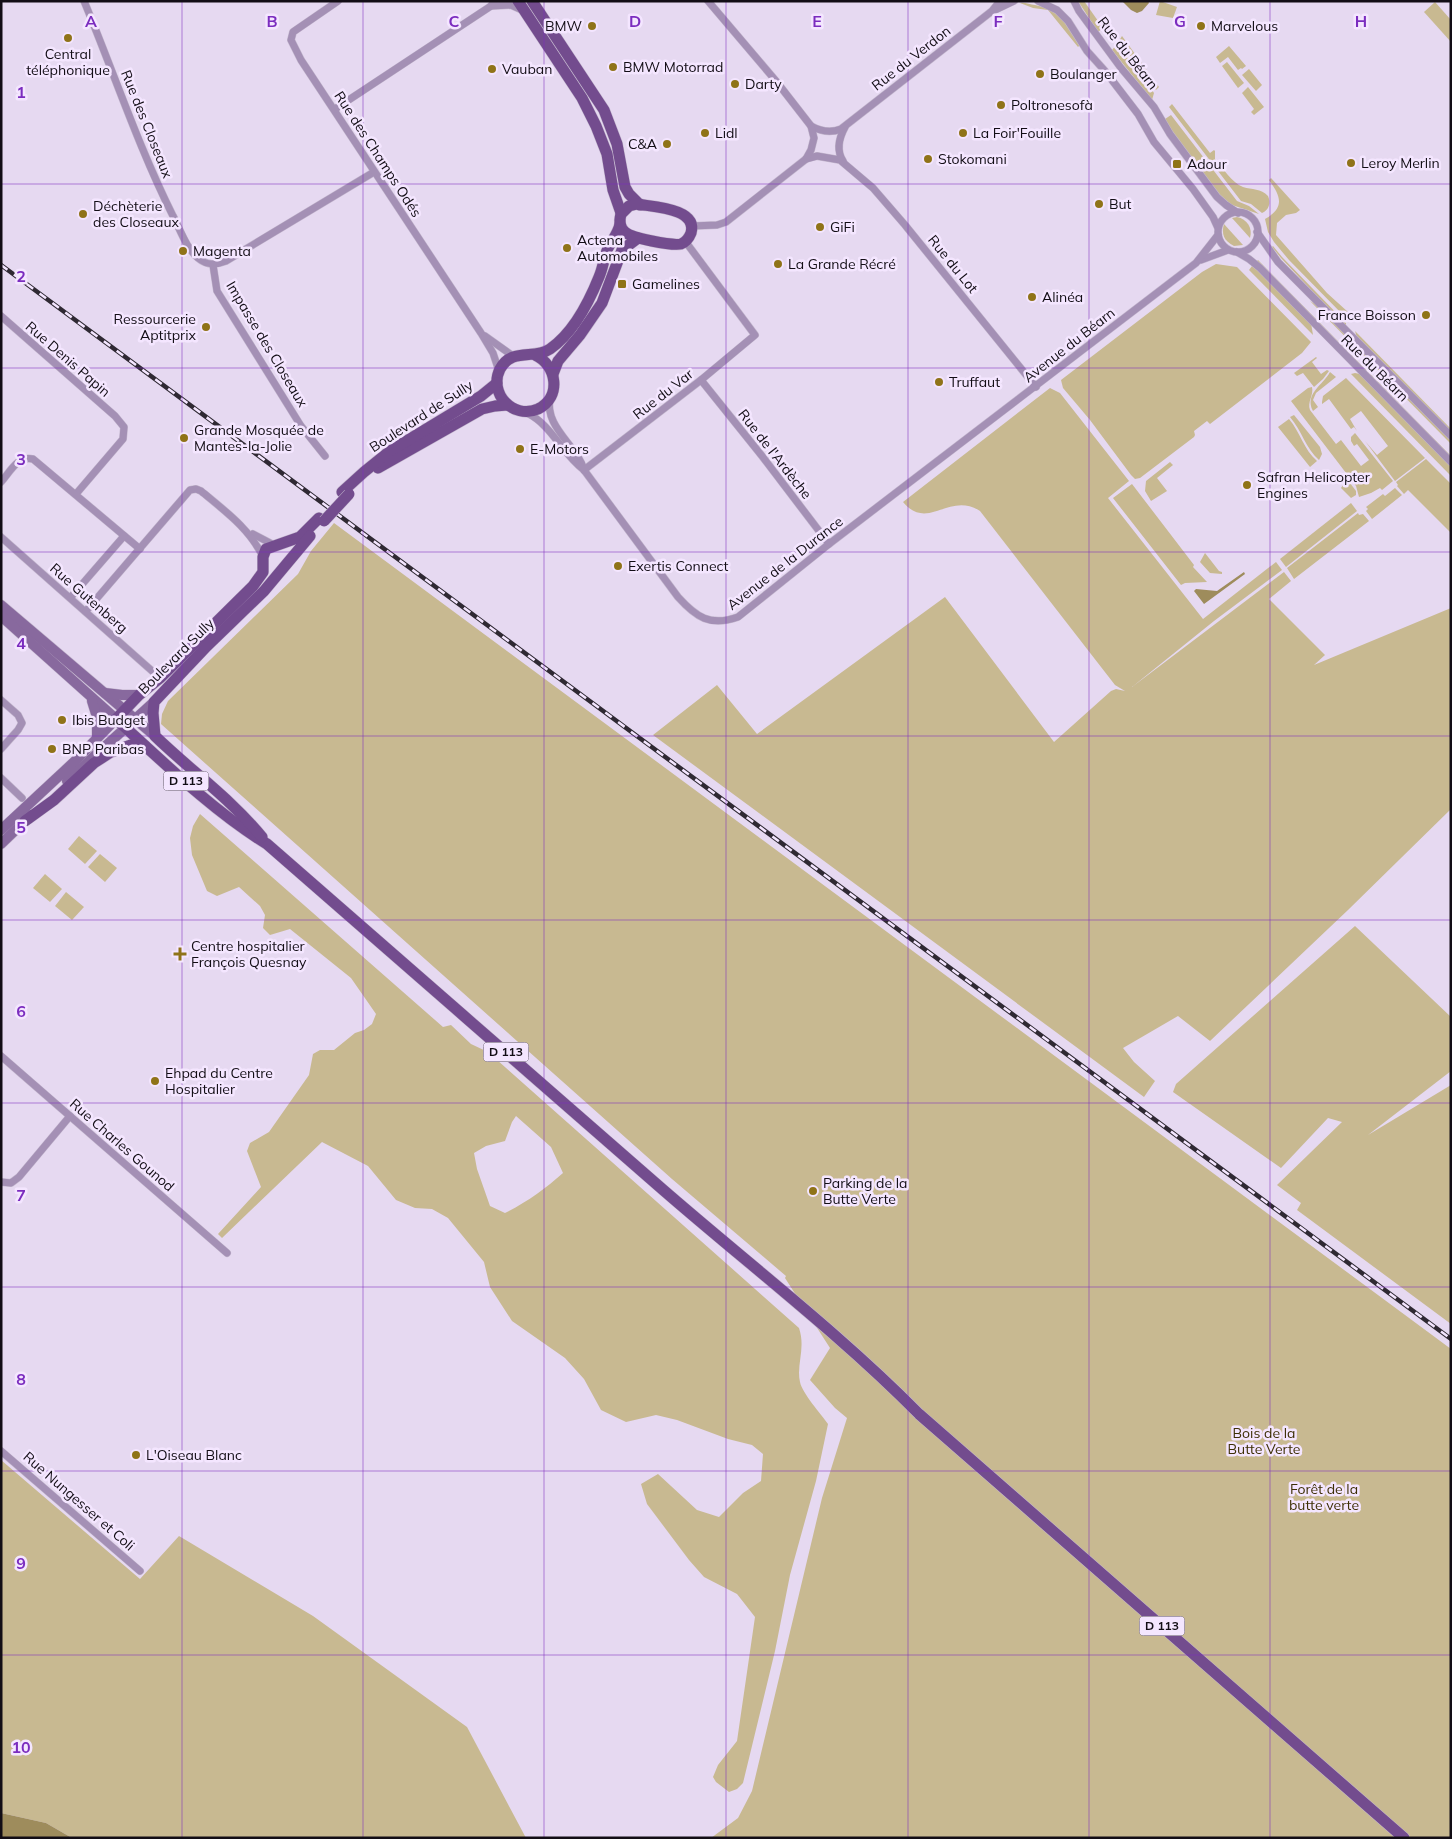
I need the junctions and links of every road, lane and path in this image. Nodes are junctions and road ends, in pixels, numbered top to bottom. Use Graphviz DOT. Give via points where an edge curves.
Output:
graph roads {
  1 [pos="84,1"];
  2 [pos="338,1"];
  3 [pos="708,1"];
  4 [pos="1000,1"];
  5 [pos="1014,1"];
  6 [pos="1038,1"];
  7 [pos="1074,1"];
  8 [pos="534,3"];
  9 [pos="492,4"];
  10 [pos="521,6"];
  11 [pos="992,11"];
  12 [pos="335,109"];
  13 [pos="811,126"];
  14 [pos="845,127"];
  15 [pos="826,131"];
  16 [pos="813,142"];
  17 [pos="839,145"];
  18 [pos="825,156"];
  19 [pos="806,159"];
  20 [pos="844,162"];
  21 [pos="374,172"];
  22 [pos="640,205"];
  23 [pos="1238,213"];
  24 [pos="621,218"];
  25 [pos="692,226"];
  26 [pos="1218,231"];
  27 [pos="1257,232"];
  28 [pos="638,238"];
  29 [pos="685,241"];
  30 [pos="1228,250"];
  31 [pos="1237,252"];
  32 [pos="1196,263"];
  33 [pos="213,265"];
  34 [pos="1,316"];
  35 [pos="481,333"];
  36 [pos="535,355"];
  37 [pos="514,356"];
  38 [pos="553,374"];
  39 [pos="498,377"];
  40 [pos="701,380"];
  41 [pos="1036,387"];
  42 [pos="550,397"];
  43 [pos="507,405"];
  44 [pos="524,411"];
  45 [pos="1451,436"];
  46 [pos="325,456"];
  47 [pos="1451,462"];
  48 [pos="584,470"];
  49 [pos="1,482"];
  50 [pos="909,483"];
  51 [pos="345,493"];
  52 [pos="76,494"];
  53 [pos="321,520"];
  54 [pos="246,530"];
  55 [pos="124,536"];
  56 [pos="1,537"];
  57 [pos="829,544"];
  58 [pos="276,545"];
  59 [pos="140,549"];
  60 [pos="263,560"];
  61 [pos="286,565"];
  62 [pos="71,597"];
  63 [pos="1,605"];
  64 [pos="86,611"];
  65 [pos="1,616"];
  66 [pos="160,678"];
  67 [pos="104,693"];
  68 [pos="87,694"];
  69 [pos="139,694"];
  70 [pos="1,700"];
  71 [pos="154,702"];
  72 [pos="124,710"];
  73 [pos="116,719"];
  74 [pos="135,719"];
  75 [pos="126,728"];
  76 [pos="155,736"];
  77 [pos="97,738"];
  78 [pos="145,746"];
  79 [pos="1,749"];
  80 [pos="1,778"];
  81 [pos="22,798"];
  82 [pos="25,821"];
  83 [pos="1,830"];
  84 [pos="1,844"];
  85 [pos="268,844"];
  86 [pos="1,1056"];
  87 [pos="70,1116"];
  88 [pos="1,1182"];
  89 [pos="227,1253"];
  90 [pos="1,1451"];
  91 [pos="140,1571"];
  92 [pos="1404,1838"];
  1 -- 33 [label="street, Rue des Closeaux" via="166,202 196,256"];
  2 -- 12 [label="street, Rue des Champs Odés" via="292,32 291,40"];
  3 -- 13 [label="street"];
  4 -- 11 [label="street, Rue du Verdon"];
  5 -- 11 [label="street, Rue du Verdon"];
  6 -- 26 [label="street, Rue du Béarn" via="1057,10 1068,21 1087,51 1138,114 1154,142 1198,196 1213,217"];
  7 -- 23 [label="street, Rue du Béarn" via="1212,190"];
  8 -- 22 [label="main road" via="604,110 617,144 625,187"];
  9 -- 10 [label="street"];
  9 -- 12 [label="street"];
  10 -- 24 [label="main road" via="582,98 601,135"];
  11 -- 14 [label="street, Rue du Verdon"];
  12 -- 21 [label="street, Rue des Champs Odés"];
  13 -- 15 [label="street"];
  13 -- 16 [label="street"];
  14 -- 15 [label="street"];
  14 -- 17 [label="street"];
  15 -- 16 [label="street" via="818,133"];
  15 -- 17 [label="street" via="837,136"];
  16 -- 18 [label="street" via="816,153"];
  16 -- 19 [label="street"];
  17 -- 18 [label="street" via="834,154"];
  17 -- 20 [label="street"];
  18 -- 19 [label="street"];
  18 -- 20 [label="street"];
  19 -- 25 [label="street" via="726,222"];
  20 -- 41 [label="street, Rue du Lot" via="885,201"];
  21 -- 33 [label="street" via="238,254"];
  21 -- 35 [label="street, Rue des Champs Odés"];
  22 -- 24 [label="main road" via="631,205"];
  22 -- 25 [label="main road" via="682,213"];
  23 -- 26 [label="street" via="1225,217"];
  23 -- 27 [label="street" via="1252,220"];
  24 -- 28 [label="main road" via="626,233"];
  24 -- 36 [label="main road" via="593,291 578,318 560,340"];
  25 -- 29 [label="main road"];
  26 -- 30 [label="street" via="1221,244"];
  26 -- 32 [label="street, Avenue du Béarn"];
  27 -- 31 [label="street" via="1251,247"];
  27 -- 45 [label="street, Rue du Béarn" via="1278,262"];
  28 -- 29 [label="main road" via="672,244"];
  28 -- 38 [label="main road" via="620,253 602,303 558,361"];
  29 -- 40 [label="street, Rue du Var" via="755,335"];
  30 -- 31 [label="street"];
  30 -- 32 [label="street, Avenue du Béarn"];
  31 -- 47 [label="street, Rue du Béarn" via="1260,268"];
  32 -- 41 [label="street, Avenue du Béarn"];
  33 -- 46 [label="street, Impasse des Closeaux" via="217,291 302,426"];
  34 -- 52 [label="street, Rue Denis Papin" via="124,427 123,438"];
  35 -- 37 [label="street, Rue des Champs Odés"];
  35 -- 39 [label="street, Rue des Champs Odés" via="493,353"];
  36 -- 37 [label="main road"];
  36 -- 38 [label="main road" via="547,363"];
  37 -- 39 [label="main road, Boulevard de Sully" via="504,364"];
  38 -- 42 [label="main road" via="554,386"];
  39 -- 43 [label="main road" via="500,395"];
  39 -- 51 [label="main road, Boulevard de Sully" via="481,396 390,451"];
  40 -- 48 [label="street, Rue du Var"];
  40 -- 57 [label="street, Rue de l'Ardèche"];
  41 -- 50 [label="street, Avenue du Béarn"];
  42 -- 44 [label="main road" via="540,408"];
  42 -- 48 [label="street, Avenue de la Durance" via="552,420 581,460"];
  43 -- 44 [label="main road, Boulevard de Sully"];
  43 -- 51 [label="main road, Boulevard de Sully" via="482,409 390,461"];
  44 -- 48 [label="street, Avenue de la Durance" via="542,422 575,464"];
  48 -- 57 [label="street, Avenue de la Durance" via="678,597 702,619 716,622 738,617"];
  49 -- 52 [label="street" via="18,462 29,458 37,460"];
  50 -- 57 [label="street, Avenue de la Durance"];
  51 -- 53 [label="main road, Boulevard de Sully"];
  52 -- 55 [label="street"];
  53 -- 58 [label="main road" via="300,537"];
  53 -- 61 [label="main road, Boulevard Sully"];
  54 -- 58 [label="street"];
  54 -- 59 [label="street" via="199,490 190,490"];
  54 -- 60 [label="street" via="256,542"];
  55 -- 59 [label="street"];
  55 -- 62 [label="street"];
  56 -- 62 [label="street, Rue Gutenberg"];
  58 -- 60 [label="main road" via="266,549"];
  58 -- 61 [label="main road" via="286,550 289,557"];
  59 -- 64 [label="street"];
  60 -- 61 [label="main road" via="272,571"];
  60 -- 66 [label="main road, Boulevard Sully" via="260,577 253,586"];
  61 -- 71 [label="main road, Boulevard Sully"];
  62 -- 64 [label="street, Rue Gutenberg"];
  63 -- 67 [label="street, D 113"];
  64 -- 66 [label="street, Rue Gutenberg"];
  65 -- 68 [label="street, D 113"];
  66 -- 69 [label="main road, Boulevard Sully"];
  67 -- 69 [label="street"];
  67 -- 72 [label="street, D 113"];
  68 -- 73 [label="street, D 113"];
  68 -- 77 [label="street" via="96,709"];
  69 -- 72 [label="main road, Boulevard Sully"];
  70 -- 79 [label="street" via="22,723"];
  71 -- 74 [label="street, Boulevard Sully"];
  71 -- 76 [label="main road"];
  72 -- 73 [label="main road, Boulevard Sully"];
  72 -- 74 [label="street, D 113"];
  73 -- 75 [label="main road, D 113"];
  73 -- 77 [label="street, Boulevard Sully"];
  74 -- 75 [label="street, Boulevard Sully"];
  74 -- 76 [label="street, D 113"];
  75 -- 78 [label="main road, D 113"];
  75 -- 82 [label="street, Boulevard Sully"];
  76 -- 85 [label="main road, D 113" via="254,826"];
  77 -- 83 [label="street, Boulevard Sully"];
  78 -- 82 [label="main road" via="111,752"];
  78 -- 85 [label="main road, D 113" via="228,816"];
  80 -- 81 [label="street"];
  82 -- 84 [label="street, Boulevard Sully"];
  85 -- 92 [label="main road, D 113" via="661,1188 746,1269 886,1390 919,1414"];
  86 -- 87 [label="street, Rue Charles Gounod"];
  87 -- 88 [label="street" via="19,1178 11,1183"];
  87 -- 89 [label="street, Rue Charles Gounod"];
  90 -- 91 [label="street, Rue Nungesser et Coli"];
}
